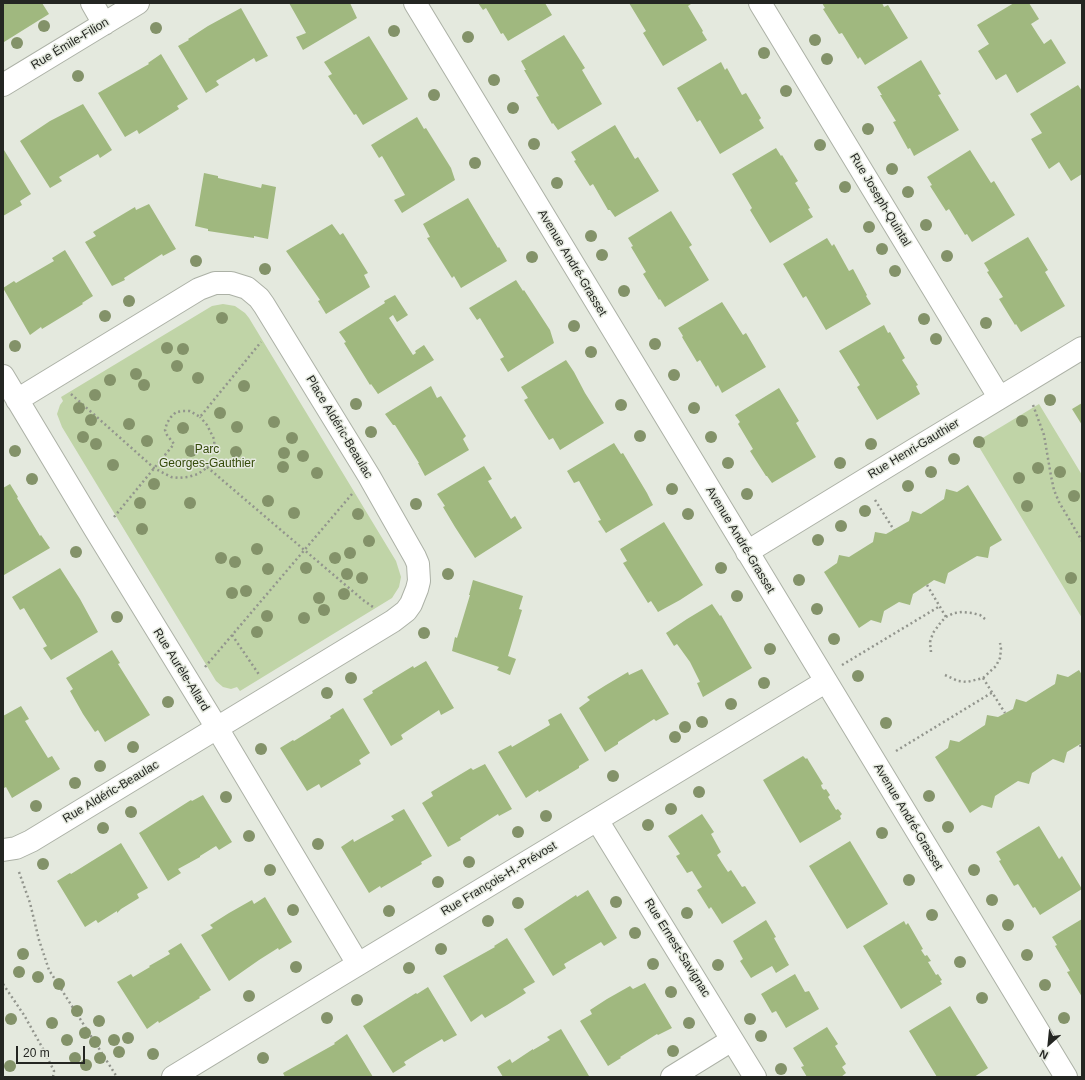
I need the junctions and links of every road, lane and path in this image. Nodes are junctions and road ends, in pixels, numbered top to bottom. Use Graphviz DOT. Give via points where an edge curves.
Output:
graph roads {
  1 [pos="92,3"];
  2 [pos="138,3"];
  3 [pos="415,3"];
  4 [pos="760,3"];
  5 [pos="104,24"];
  6 [pos="3,85"];
  7 [pos="263,340"];
  8 [pos="1082,348"];
  9 [pos="3,376"];
  10 [pos="69,392"];
  11 [pos="999,397"];
  12 [pos="18,400"];
  13 [pos="1033,405"];
  14 [pos="200,417"];
  15 [pos="207,467"];
  16 [pos="154,468"];
  17 [pos="354,492"];
  18 [pos="875,500"];
  19 [pos="113,517"];
  20 [pos="894,530"];
  21 [pos="1082,541"];
  22 [pos="305,550"];
  23 [pos="747,552"];
  24 [pos="927,585"];
  25 [pos="940,606"];
  26 [pos="376,608"];
  27 [pos="946,617"];
  28 [pos="985,619"];
  29 [pos="232,635"];
  30 [pos="1000,643"];
  31 [pos="930,652"];
  32 [pos="842,666"];
  33 [pos="205,667"];
  34 [pos="945,675"];
  35 [pos="261,678"];
  36 [pos="983,678"];
  37 [pos="826,682"];
  38 [pos="993,692"];
  39 [pos="1005,713"];
  40 [pos="217,728"];
  41 [pos="1080,745"];
  42 [pos="1082,749"];
  43 [pos="894,752"];
  44 [pos="597,820"];
  45 [pos="3,850"];
  46 [pos="19,872"];
  47 [pos="358,964"];
  48 [pos="3,984"];
  49 [pos="732,1040"];
  50 [pos="53,1077"];
  51 [pos="118,1077"];
  52 [pos="173,1077"];
  53 [pos="672,1077"];
  54 [pos="755,1077"];
  55 [pos="1066,1077"];
  1 -- 5 [label="street"];
  2 -- 5 [label="street, Rue Émile-Filion"];
  3 -- 23 [label="street, Avenue André-Grasset"];
  4 -- 11 [label="street, Rue Joseph-Quintal"];
  5 -- 6 [label="street, Rue Émile-Filion"];
  7 -- 14 [label="path"];
  8 -- 11 [label="street, Rue Henri-Gauthier"];
  9 -- 12 [label="street, Rue Aurèle-Allard"];
  10 -- 16 [label="path"];
  11 -- 23 [label="street, Rue Henri-Gauthier"];
  12 -- 40 [label="street, Rue Aurèle-Allard"];
  12 -- 40 [label="street, Place Aldéric-Beaulac" via="199,289 215,283 231,283 247,288 259,298 365,469 418,564 419,581 411,604 393,621"];
  13 -- 21 [label="path" via="1044,435 1054,490"];
  14 -- 15 [label="path" via="214,439 215,453"];
  14 -- 16 [label="path" via="183,411 176,412 171,417 165,430 174,444"];
  15 -- 16 [label="path" via="198,474 179,478 171,477"];
  15 -- 22 [label="path"];
  16 -- 19 [label="path"];
  17 -- 22 [label="path"];
  18 -- 20 [label="path"];
  22 -- 26 [label="path" via="363,600"];
  22 -- 29 [label="path"];
  23 -- 37 [label="street, Avenue André-Grasset"];
  24 -- 25 [label="path"];
  25 -- 27 [label="path"];
  25 -- 32 [label="path"];
  27 -- 28 [label="path" via="962,612 980,615"];
  27 -- 31 [label="path" via="933,633"];
  29 -- 33 [label="path"];
  29 -- 35 [label="path"];
  30 -- 36 [label="path" via="1000,658 996,666"];
  34 -- 36 [label="path" via="967,682"];
  36 -- 38 [label="path"];
  37 -- 44 [label="street, Rue François-H.-Prévost"];
  37 -- 55 [label="street, Avenue André-Grasset"];
  38 -- 39 [label="path"];
  38 -- 43 [label="path"];
  40 -- 45 [label="street, Rue Aldéric-Beaulac" via="31,841 16,848"];
  40 -- 47 [label="street, Rue Aurèle-Allard"];
  41 -- 42 [label="path"];
  44 -- 47 [label="street, Rue François-H.-Prévost"];
  44 -- 49 [label="street, Rue Ernest-Savignac"];
  46 -- 51 [label="path" via="49,970"];
  47 -- 52 [label="street, Rue François-H.-Prévost"];
  48 -- 50 [label="path" via="42,1047 54,1071"];
  49 -- 53 [label="street"];
  49 -- 54 [label="street, Rue Ernest-Savignac"];
}
